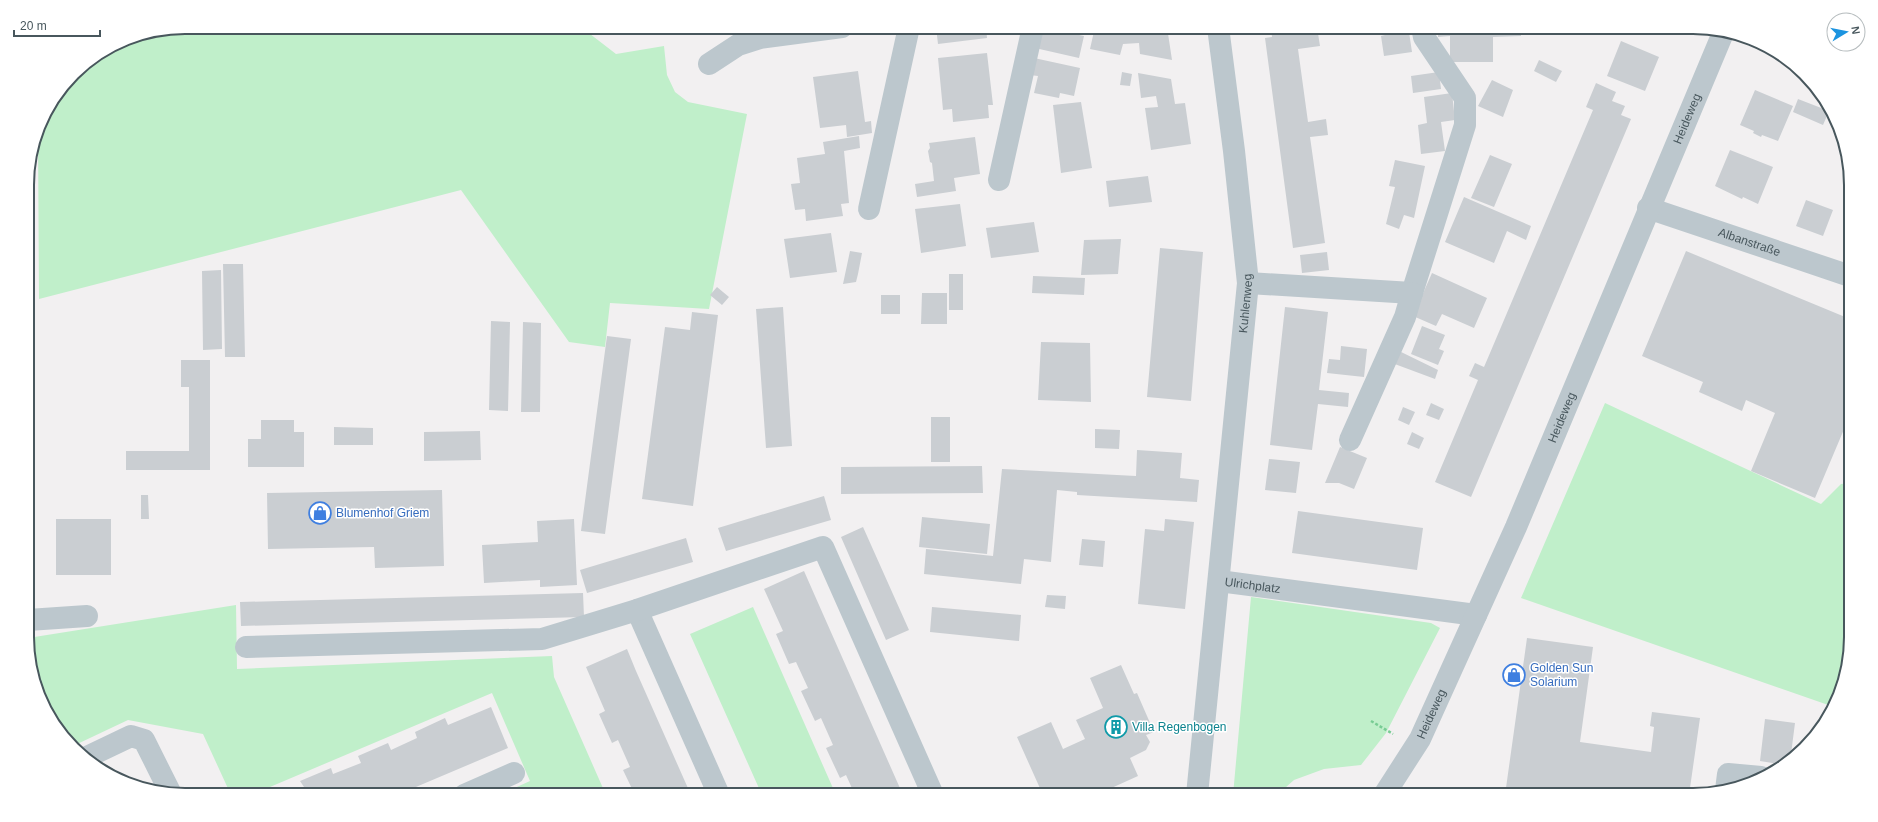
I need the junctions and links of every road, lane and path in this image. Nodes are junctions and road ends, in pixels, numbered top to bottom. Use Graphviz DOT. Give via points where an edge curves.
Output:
graph roads {
  1 [pos="790,34"];
  2 [pos="907,34"];
  3 [pos="1031,34"];
  4 [pos="1219,34"];
  5 [pos="1423,34"];
  6 [pos="1721,37"];
  7 [pos="709,64"];
  8 [pos="999,180"];
  9 [pos="1648,208"];
  10 [pos="869,209"];
  11 [pos="1844,274"];
  12 [pos="1248,283"];
  13 [pos="1412,293"];
  14 [pos="1350,440"];
  15 [pos="1219,580"];
  16 [pos="637,610"];
  17 [pos="1476,615"];
  18 [pos="87,616"];
  19 [pos="34,620"];
  20 [pos="246,647"];
  21 [pos="1371,721"];
  22 [pos="1393,734"];
  23 [pos="91,755"];
  24 [pos="514,773"];
  25 [pos="1751,777"];
  26 [pos="1727,784"];
  27 [pos="168,787"];
  28 [pos="480,788"];
  29 [pos="716,788"];
  30 [pos="930,788"];
  31 [pos="1198,788"];
  32 [pos="1388,788"];
  1 -- 7 [label="street" via="760,38 738,45"];
  2 -- 10 [label="street"];
  3 -- 8 [label="street"];
  4 -- 12 [label="street, Kuhlenweg"];
  5 -- 13 [label="street" via="1465,98 1465,125"];
  6 -- 9 [label="street, Heideweg"];
  9 -- 11 [label="street, Albanstraße"];
  9 -- 17 [label="street, Heideweg" via="1516,527"];
  12 -- 13 [label="street"];
  12 -- 15 [label="street, Kuhlenweg"];
  13 -- 14 [label="street" via="1405,317"];
  15 -- 17 [label="street, Ulrichplatz"];
  15 -- 31 [label="street, Ulrichplatz"];
  16 -- 20 [label="street" via="542,639"];
  16 -- 29 [label="street"];
  16 -- 30 [label="street" via="823,547"];
  17 -- 32 [label="street, Heideweg" via="1420,739"];
  18 -- 19 [label="street"];
  21 -- 22 [label="path"];
  23 -- 27 [label="street" via="132,736 144,740"];
  24 -- 28 [label="street"];
  25 -- 26 [label="street" via="1728,774"];
}
